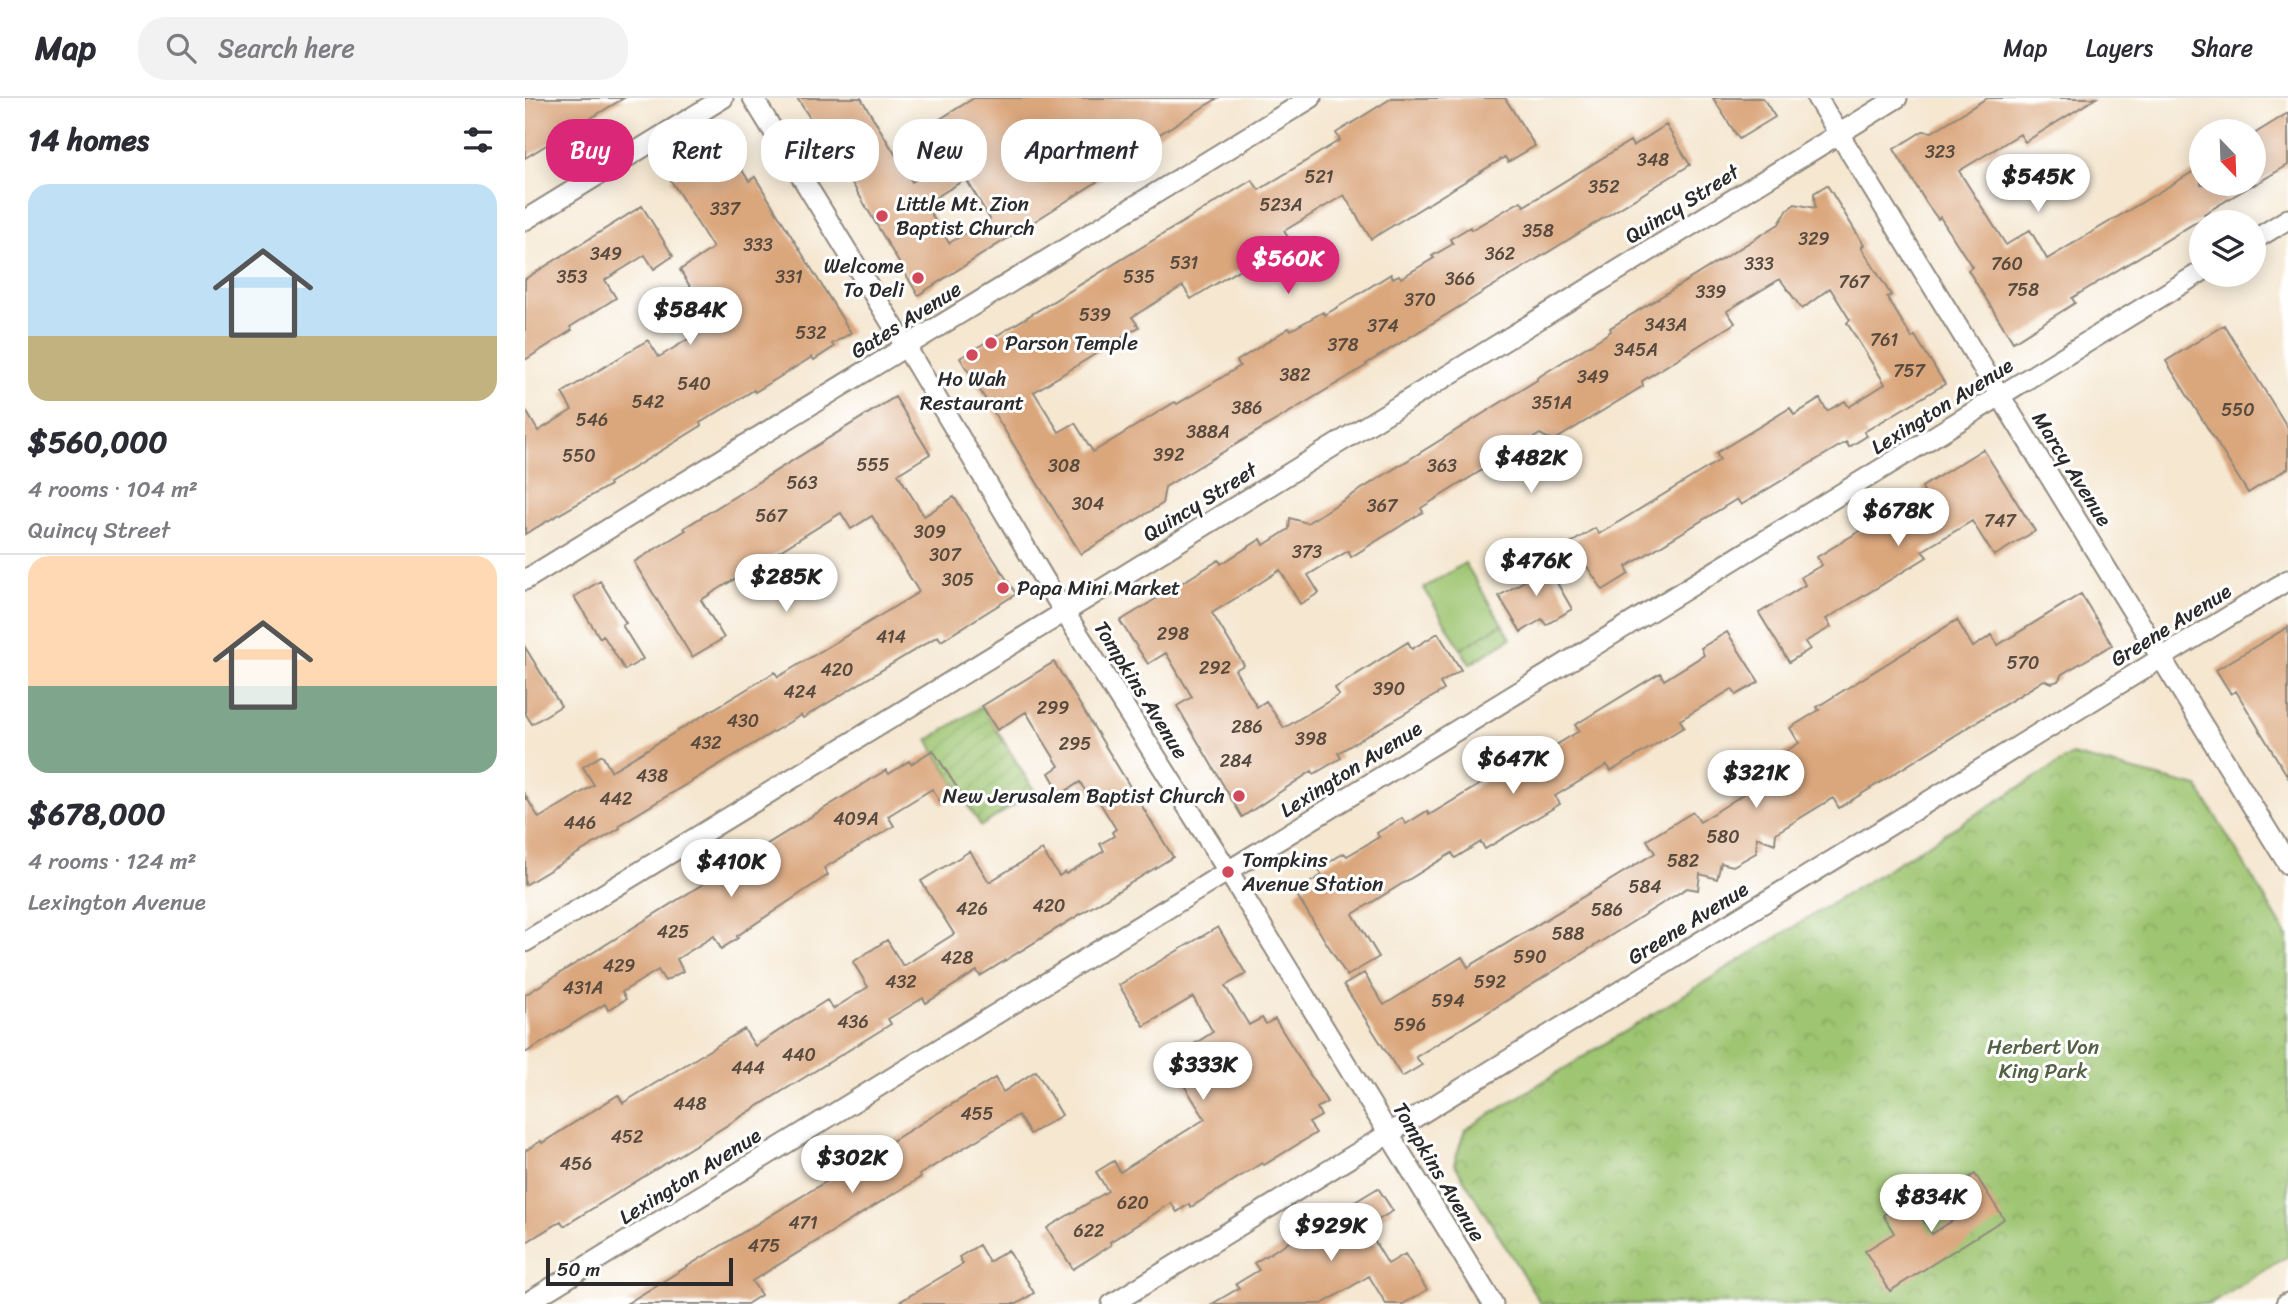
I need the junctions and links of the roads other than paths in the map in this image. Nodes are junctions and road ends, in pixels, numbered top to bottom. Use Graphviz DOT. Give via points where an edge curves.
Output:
graph roads {
  1 [pos="723,98"];
  2 [pos="753,98"];
  3 [pos="1311,98"];
  4 [pos="1817,98"];
  5 [pos="1896,98"];
  6 [pos="1839,134"];
  7 [pos="2288,219"];
  8 [pos="525,220"];
  9 [pos="2266,233"];
  10 [pos="2189,279"];
  11 [pos="906,347"];
  12 [pos="2000,396"];
  13 [pos="525,580"];
  14 [pos="2288,580"];
  15 [pos="1065,612"];
  16 [pos="2161,658"];
  17 [pos="2288,864"];
  18 [pos="1228,871"];
  19 [pos="525,942"];
  20 [pos="1389,1133"];
  21 [pos="525,1304"];
  22 [pos="1112,1304"];
  23 [pos="1493,1304"];
  1 -- 8 [label="street"];
  2 -- 11 [label="street, Tompkins Avenue"];
  3 -- 11 [label="street, Gates Avenue"];
  4 -- 6 [label="street, Marcy Avenue"];
  5 -- 6 [label="street, Quincy Street"];
  6 -- 12 [label="street, Marcy Avenue"];
  6 -- 15 [label="street, Quincy Street"];
  7 -- 9 [label="street"];
  10 -- 12 [label="street, Lexington Avenue"];
  11 -- 13 [label="street, Gates Avenue"];
  11 -- 15 [label="street, Tompkins Avenue"];
  12 -- 16 [label="street, Marcy Avenue"];
  12 -- 18 [label="street, Lexington Avenue"];
  14 -- 16 [label="street, Greene Avenue"];
  15 -- 18 [label="street, Tompkins Avenue"];
  15 -- 19 [label="street, Quincy Street"];
  16 -- 17 [label="street, Marcy Avenue"];
  16 -- 20 [label="street, Greene Avenue"];
  18 -- 20 [label="street, Tompkins Avenue"];
  18 -- 21 [label="street, Lexington Avenue"];
  20 -- 22 [label="street, Greene Avenue"];
  20 -- 23 [label="street, Tompkins Avenue"];
}
